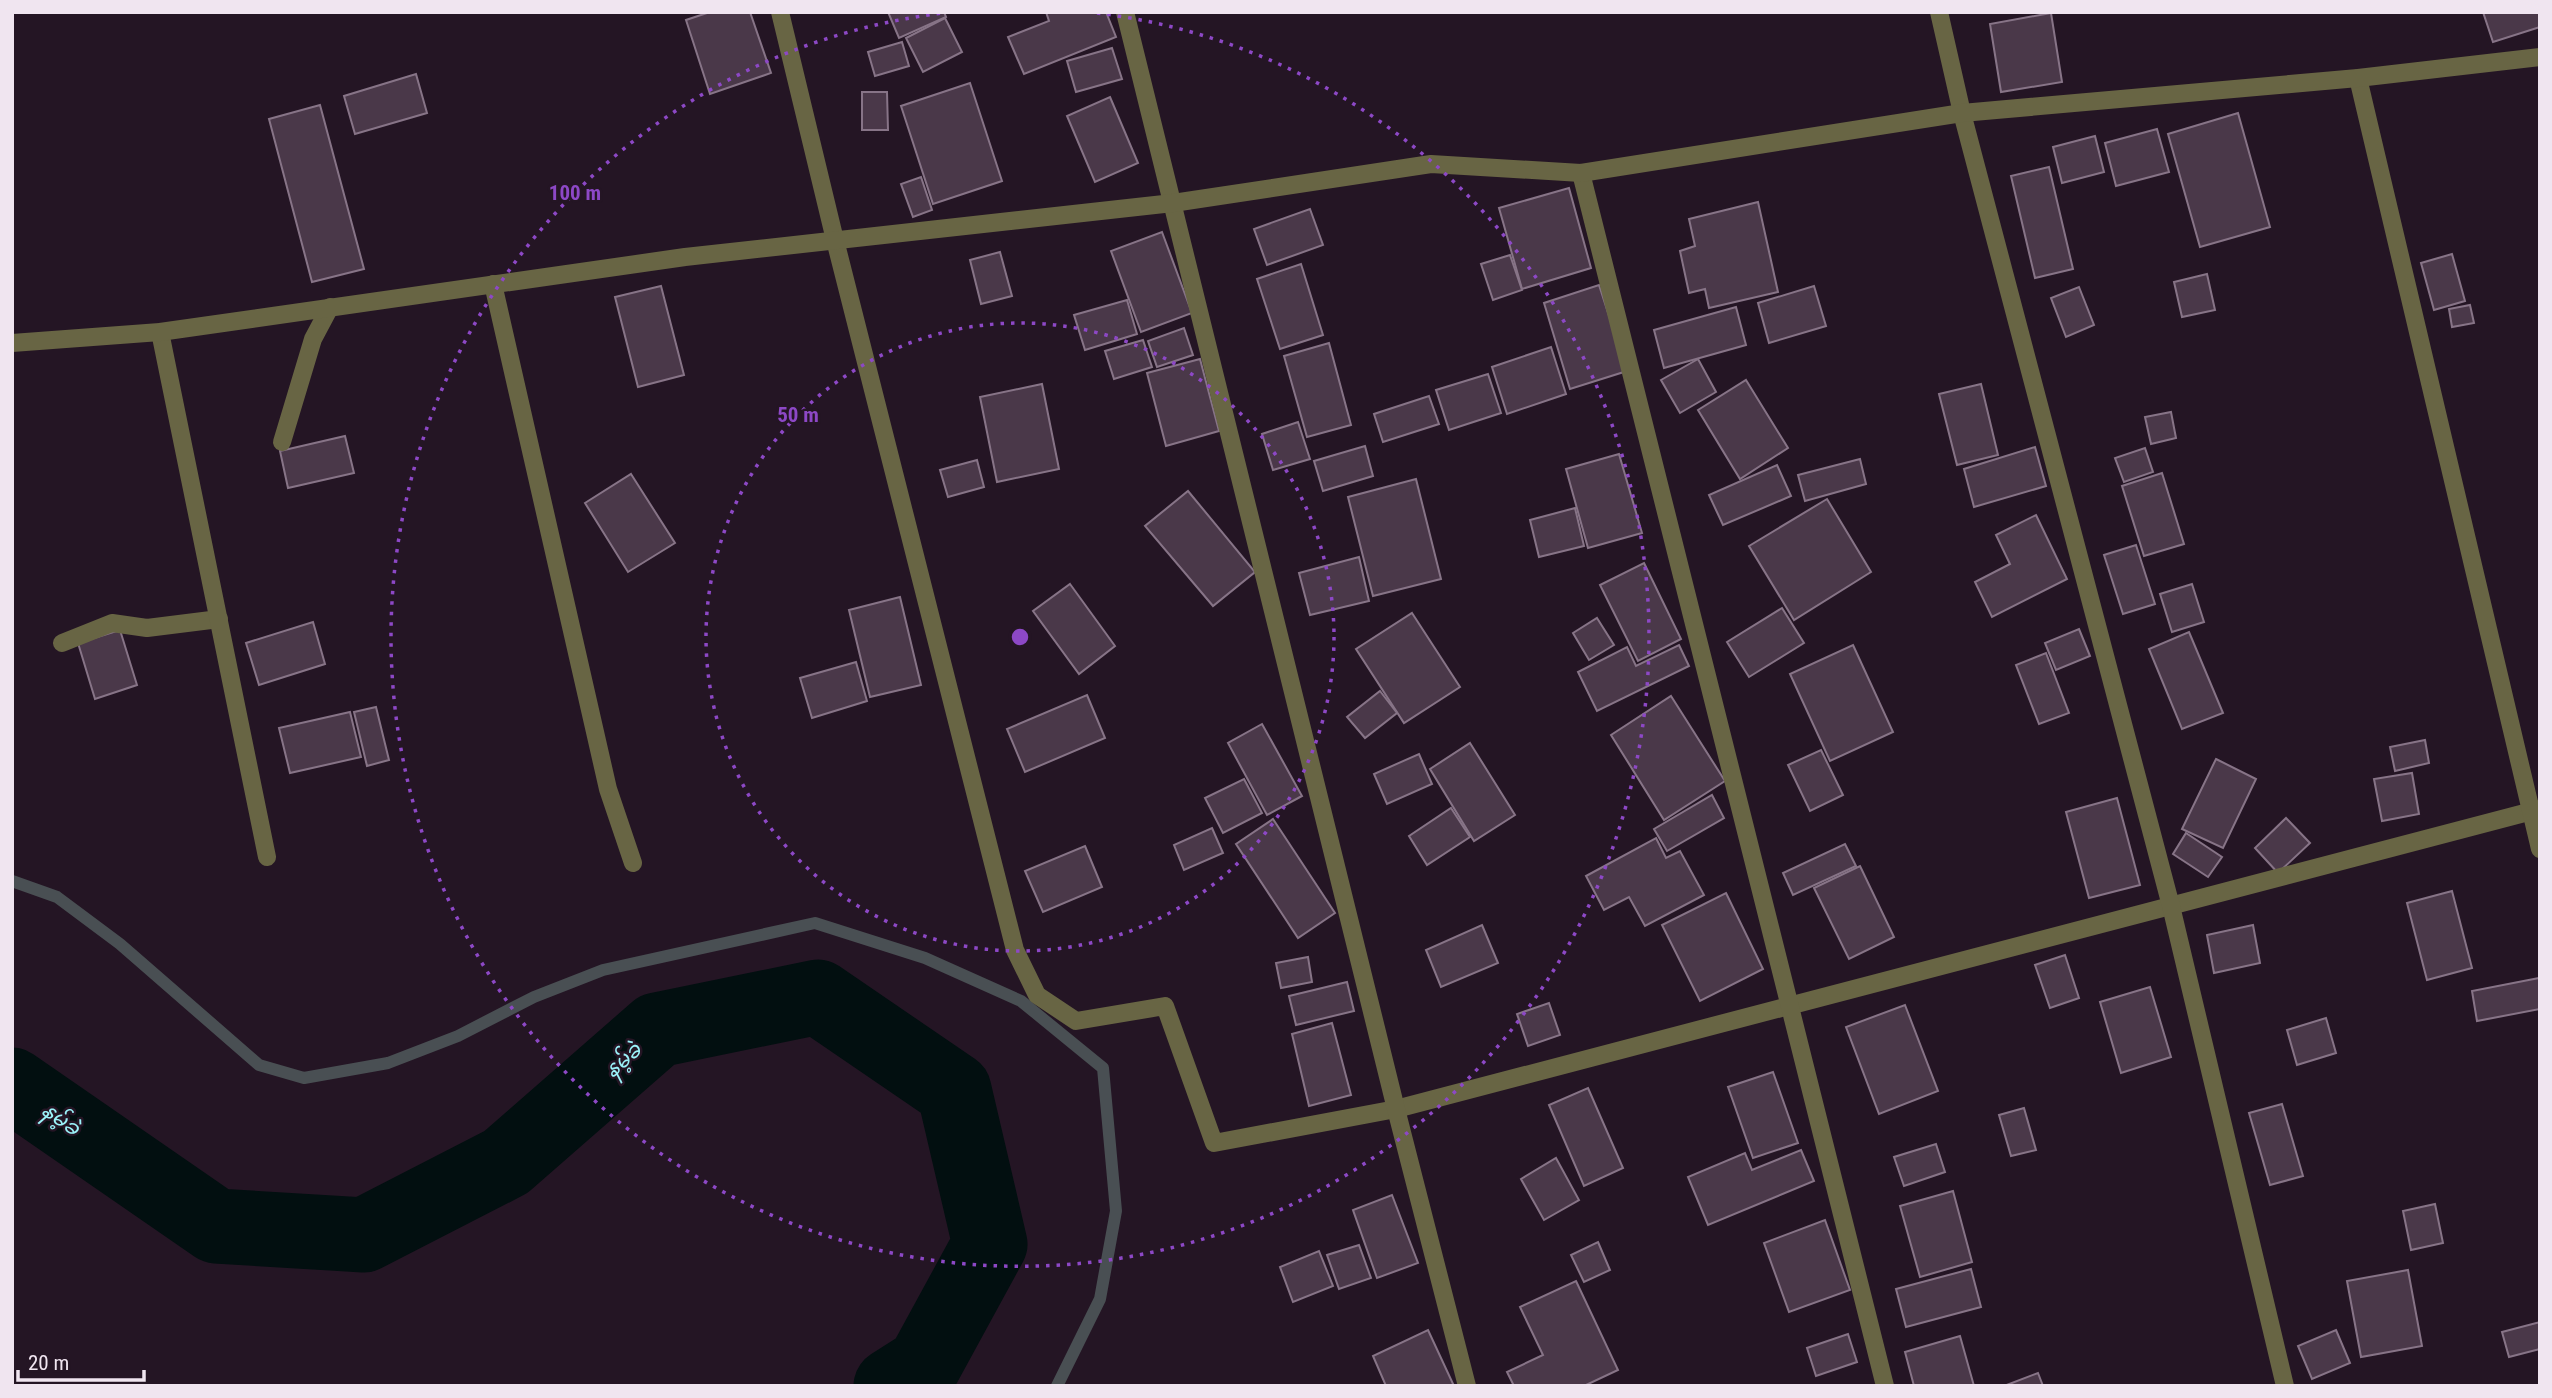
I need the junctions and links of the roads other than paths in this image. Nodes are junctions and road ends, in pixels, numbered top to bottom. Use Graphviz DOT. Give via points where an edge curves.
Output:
graph roads {
  1 [pos="780,12"];
  2 [pos="1125,12"];
  3 [pos="1939,12"];
  4 [pos="2540,57"];
  5 [pos="2357,78"];
  6 [pos="1962,113"];
  7 [pos="1581,173"];
  8 [pos="1172,203"];
  9 [pos="835,240"];
  10 [pos="493,284"];
  11 [pos="330,307"];
  12 [pos="160,332"];
  13 [pos="12,343"];
  14 [pos="282,442"];
  15 [pos="219,620"];
  16 [pos="62,643"];
  17 [pos="2535,810"];
  18 [pos="2540,849"];
  19 [pos="267,857"];
  20 [pos="633,863"];
  21 [pos="2171,906"];
  22 [pos="1791,1006"];
  23 [pos="1396,1109"];
  24 [pos="1467,1386"];
  25 [pos="1885,1386"];
  26 [pos="2285,1386"];
  1 -- 9 [label="street"];
  2 -- 8 [label="street"];
  3 -- 6 [label="street"];
  4 -- 5 [label="street"];
  5 -- 6 [label="street"];
  5 -- 17 [label="street"];
  6 -- 7 [label="street"];
  6 -- 21 [label="street"];
  7 -- 8 [label="street" via="1431,164"];
  7 -- 22 [label="street"];
  8 -- 9 [label="street"];
  8 -- 23 [label="street"];
  9 -- 10 [label="street"];
  9 -- 23 [label="street" via="1015,950 1037,996 1076,1021 1165,1006 1214,1143"];
  10 -- 11 [label="street"];
  10 -- 20 [label="street" via="608,789"];
  11 -- 12 [label="street"];
  11 -- 14 [label="street" via="313,339"];
  12 -- 13 [label="street"];
  12 -- 15 [label="street"];
  15 -- 16 [label="street" via="147,628 112,623"];
  15 -- 19 [label="street"];
  17 -- 18 [label="street"];
  17 -- 21 [label="street"];
  21 -- 22 [label="street"];
  21 -- 26 [label="street"];
  22 -- 23 [label="street"];
  22 -- 25 [label="street"];
  23 -- 24 [label="street"];
}
